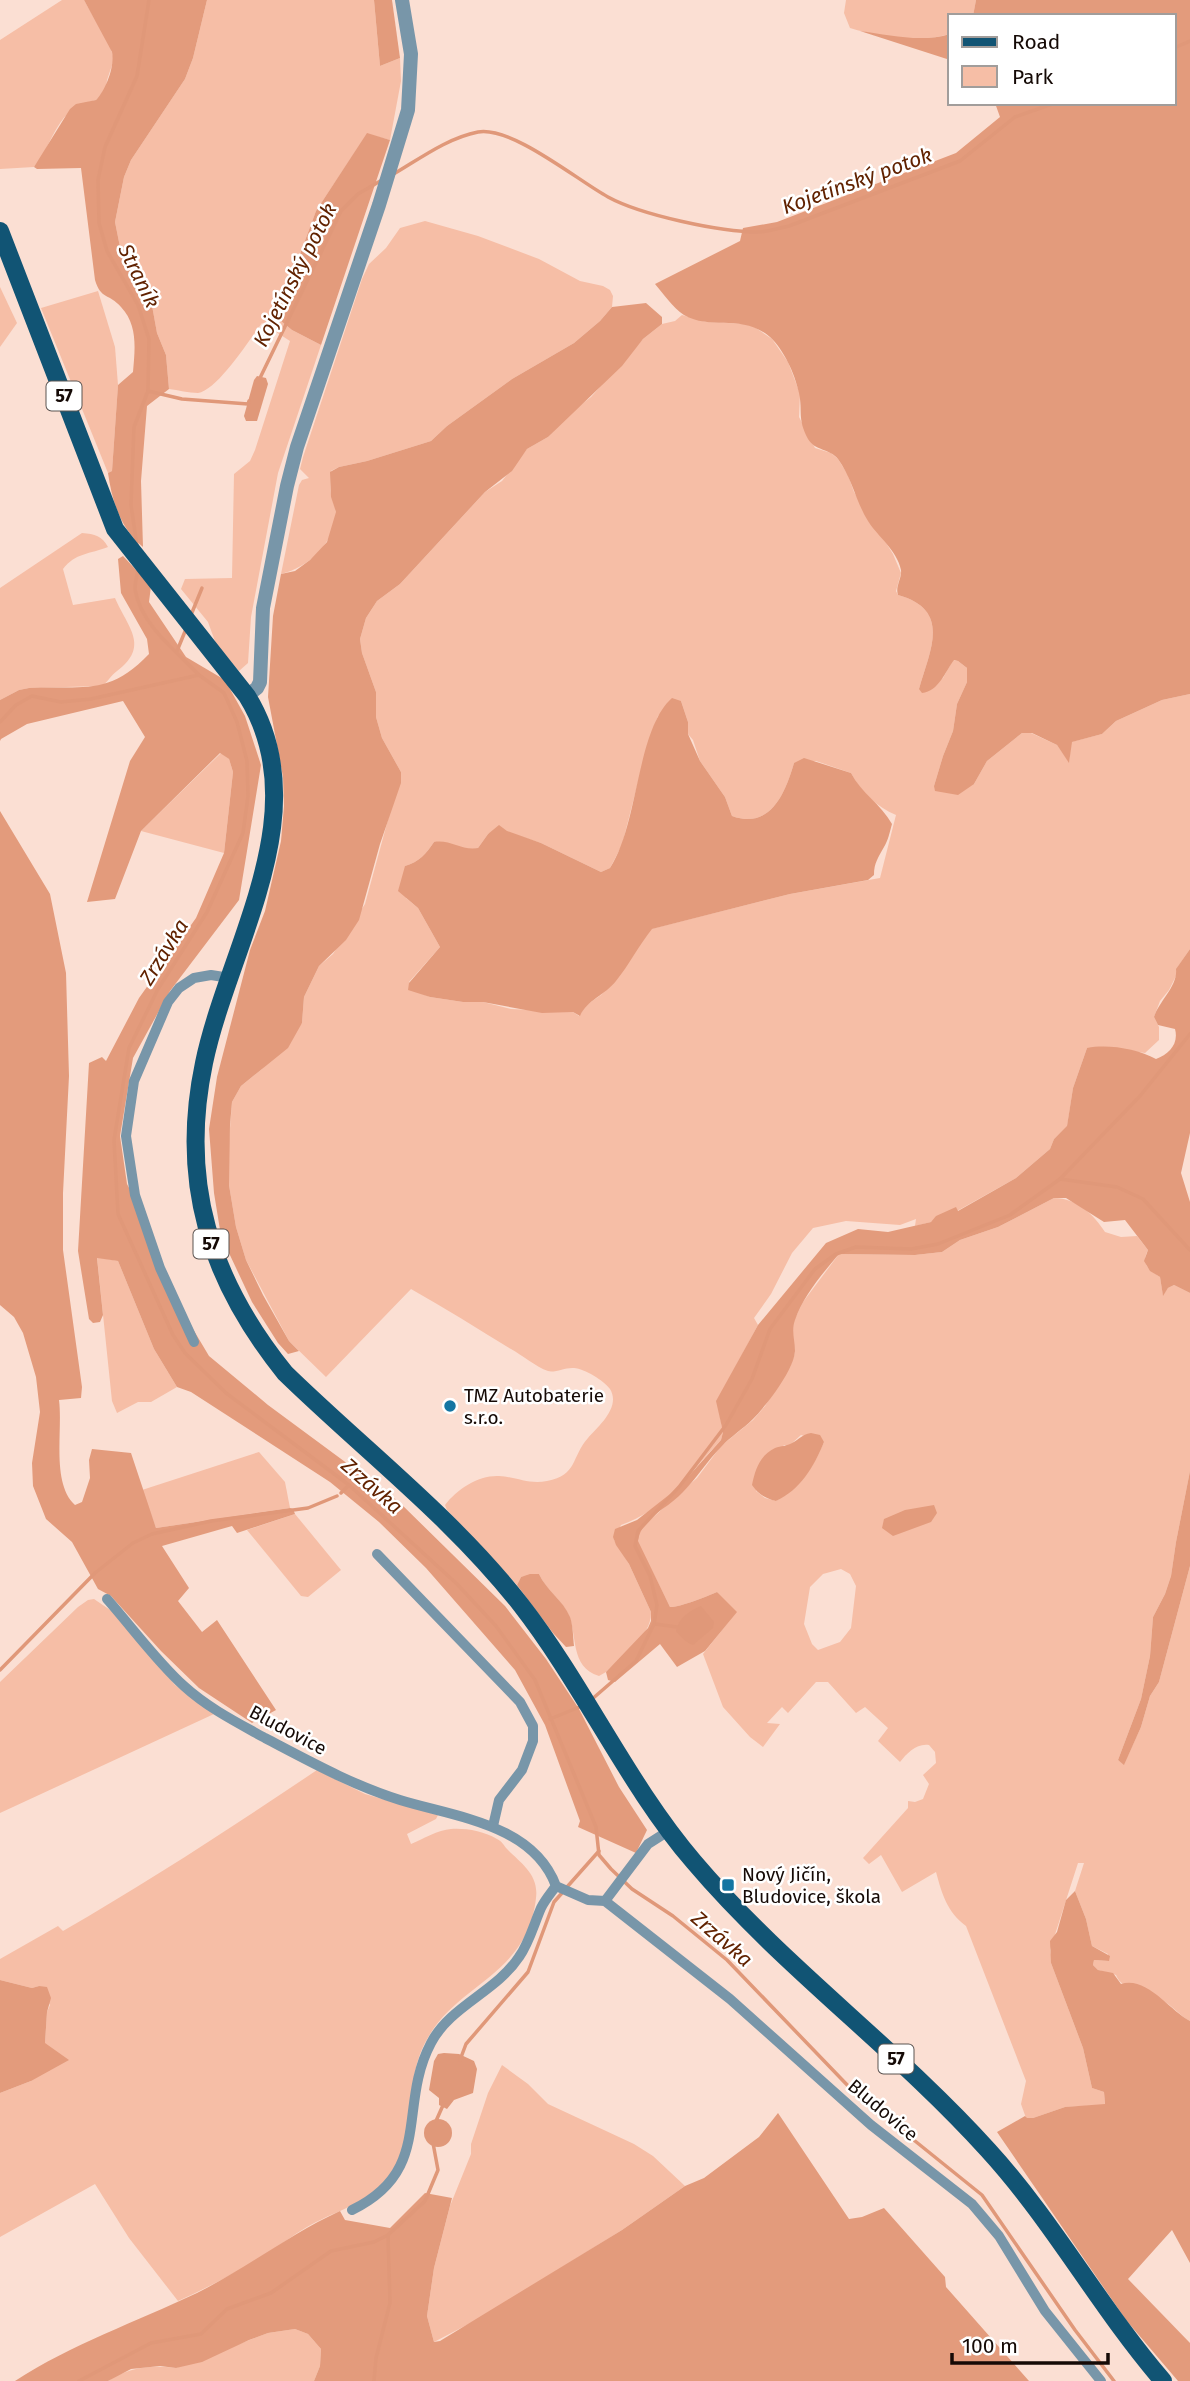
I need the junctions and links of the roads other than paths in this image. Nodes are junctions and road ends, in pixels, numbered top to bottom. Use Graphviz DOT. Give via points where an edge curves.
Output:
graph roads {
  1 [pos="402,0"];
  2 [pos="0,232"];
  3 [pos="247,696"];
  4 [pos="230,978"];
  5 [pos="194,1342"];
  6 [pos="377,1554"];
  7 [pos="107,1599"];
  8 [pos="493,1826"];
  9 [pos="670,1830"];
  10 [pos="556,1886"];
  11 [pos="608,1897"];
  12 [pos="352,2210"];
  13 [pos="1101,2381"];
  14 [pos="1163,2381"];
  1 -- 3 [label="street" via="411,54 408,110 287,486 261,618 260,682"];
  2 -- 3 [label="main road, 57" via="119,535"];
  3 -- 4 [label="main road, 57" via="270,752 273,818 260,887"];
  4 -- 5 [label="street" via="194,978 168,1002 134,1081 126,1136 135,1195 160,1268"];
  4 -- 9 [label="main road, 57" via="204,1061 194,1151 204,1221 234,1298 285,1373 482,1559 521,1605"];
  6 -- 8 [label="street" via="520,1702 530,1718 533,1741 522,1770 499,1800"];
  7 -- 8 [label="street, Bludovice" via="185,1687 229,1718 368,1790"];
  8 -- 10 [label="street, Bludovice" via="544,1861"];
  9 -- 11 [label="street" via="648,1844"];
  9 -- 14 [label="main road, 57" via="756,1930 932,2091 990,2152"];
  10 -- 11 [label="street, Bludovice" via="588,1900"];
  10 -- 12 [label="street" via="518,1958 453,2015 432,2040 422,2066 405,2155 391,2181"];
  11 -- 13 [label="street, Bludovice" via="871,2125 972,2204 999,2236 1045,2312"];
}
